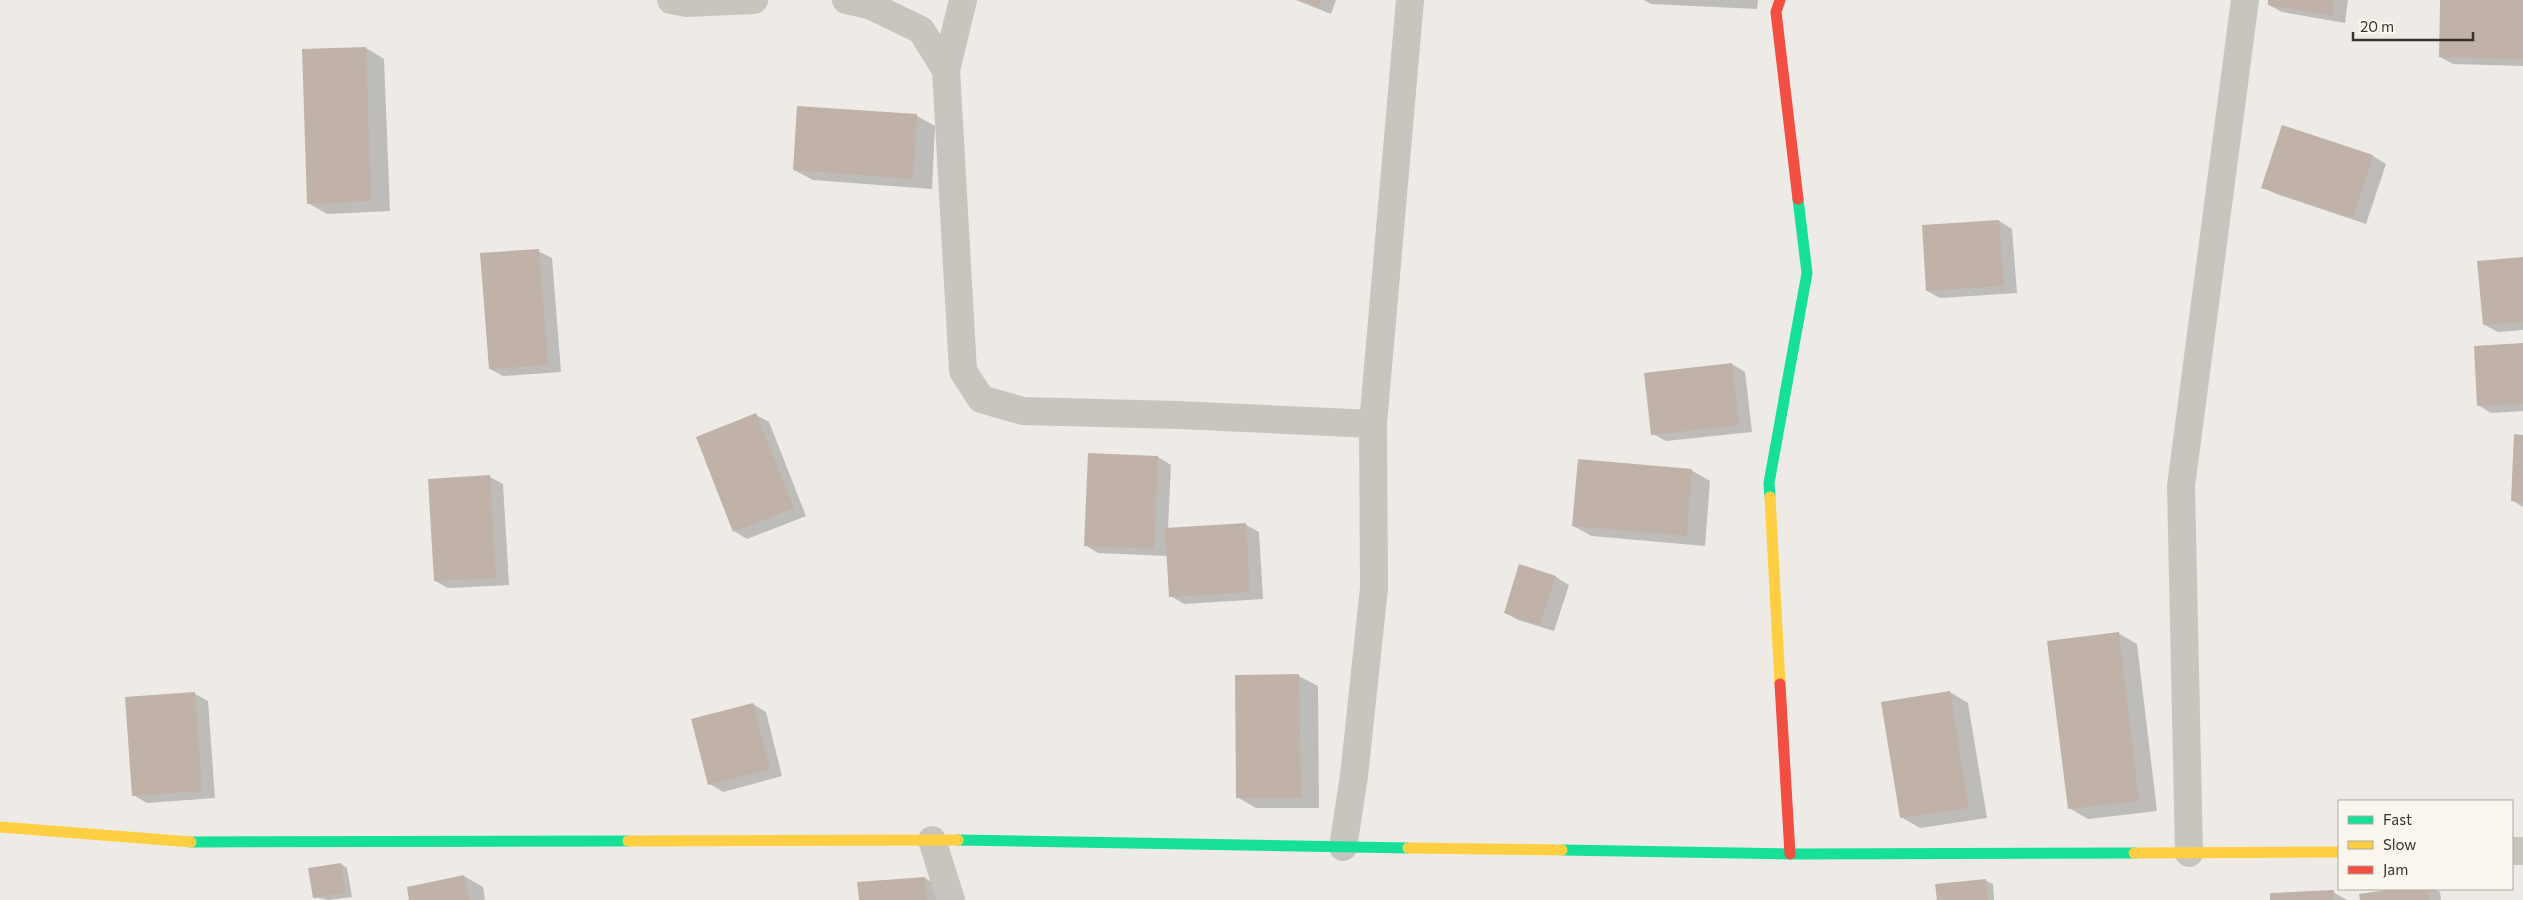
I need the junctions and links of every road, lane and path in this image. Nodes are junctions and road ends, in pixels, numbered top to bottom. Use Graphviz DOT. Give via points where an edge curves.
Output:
graph roads {
  1 [pos="671,0"];
  2 [pos="754,0"];
  3 [pos="846,0"];
  4 [pos="963,0"];
  5 [pos="1410,0"];
  6 [pos="1780,0"];
  7 [pos="2245,0"];
  8 [pos="946,70"];
  9 [pos="1372,424"];
  10 [pos="0,827"];
  11 [pos="932,840"];
  12 [pos="1343,846"];
  13 [pos="2338,852"];
  14 [pos="2189,853"];
  15 [pos="1790,854"];
  16 [pos="951,900"];
  1 -- 2 [label="street" via="687,3"];
  3 -- 8 [label="street" via="869,5 922,30"];
  4 -- 8 [label="street"];
  5 -- 9 [label="street"];
  6 -- 15 [label="street" via="1776,12 1807,272 1769,483"];
  7 -- 14 [label="street" via="2180,486"];
  8 -- 9 [label="street" via="963,371 981,399 1023,411"];
  9 -- 12 [label="street" via="1374,588 1354,776"];
  10 -- 11 [label="street" via="197,843"];
  11 -- 12 [label="street"];
  11 -- 16 [label="street"];
  12 -- 15 [label="street"];
  13 -- 14 [label="street"];
  14 -- 15 [label="street"];
}
